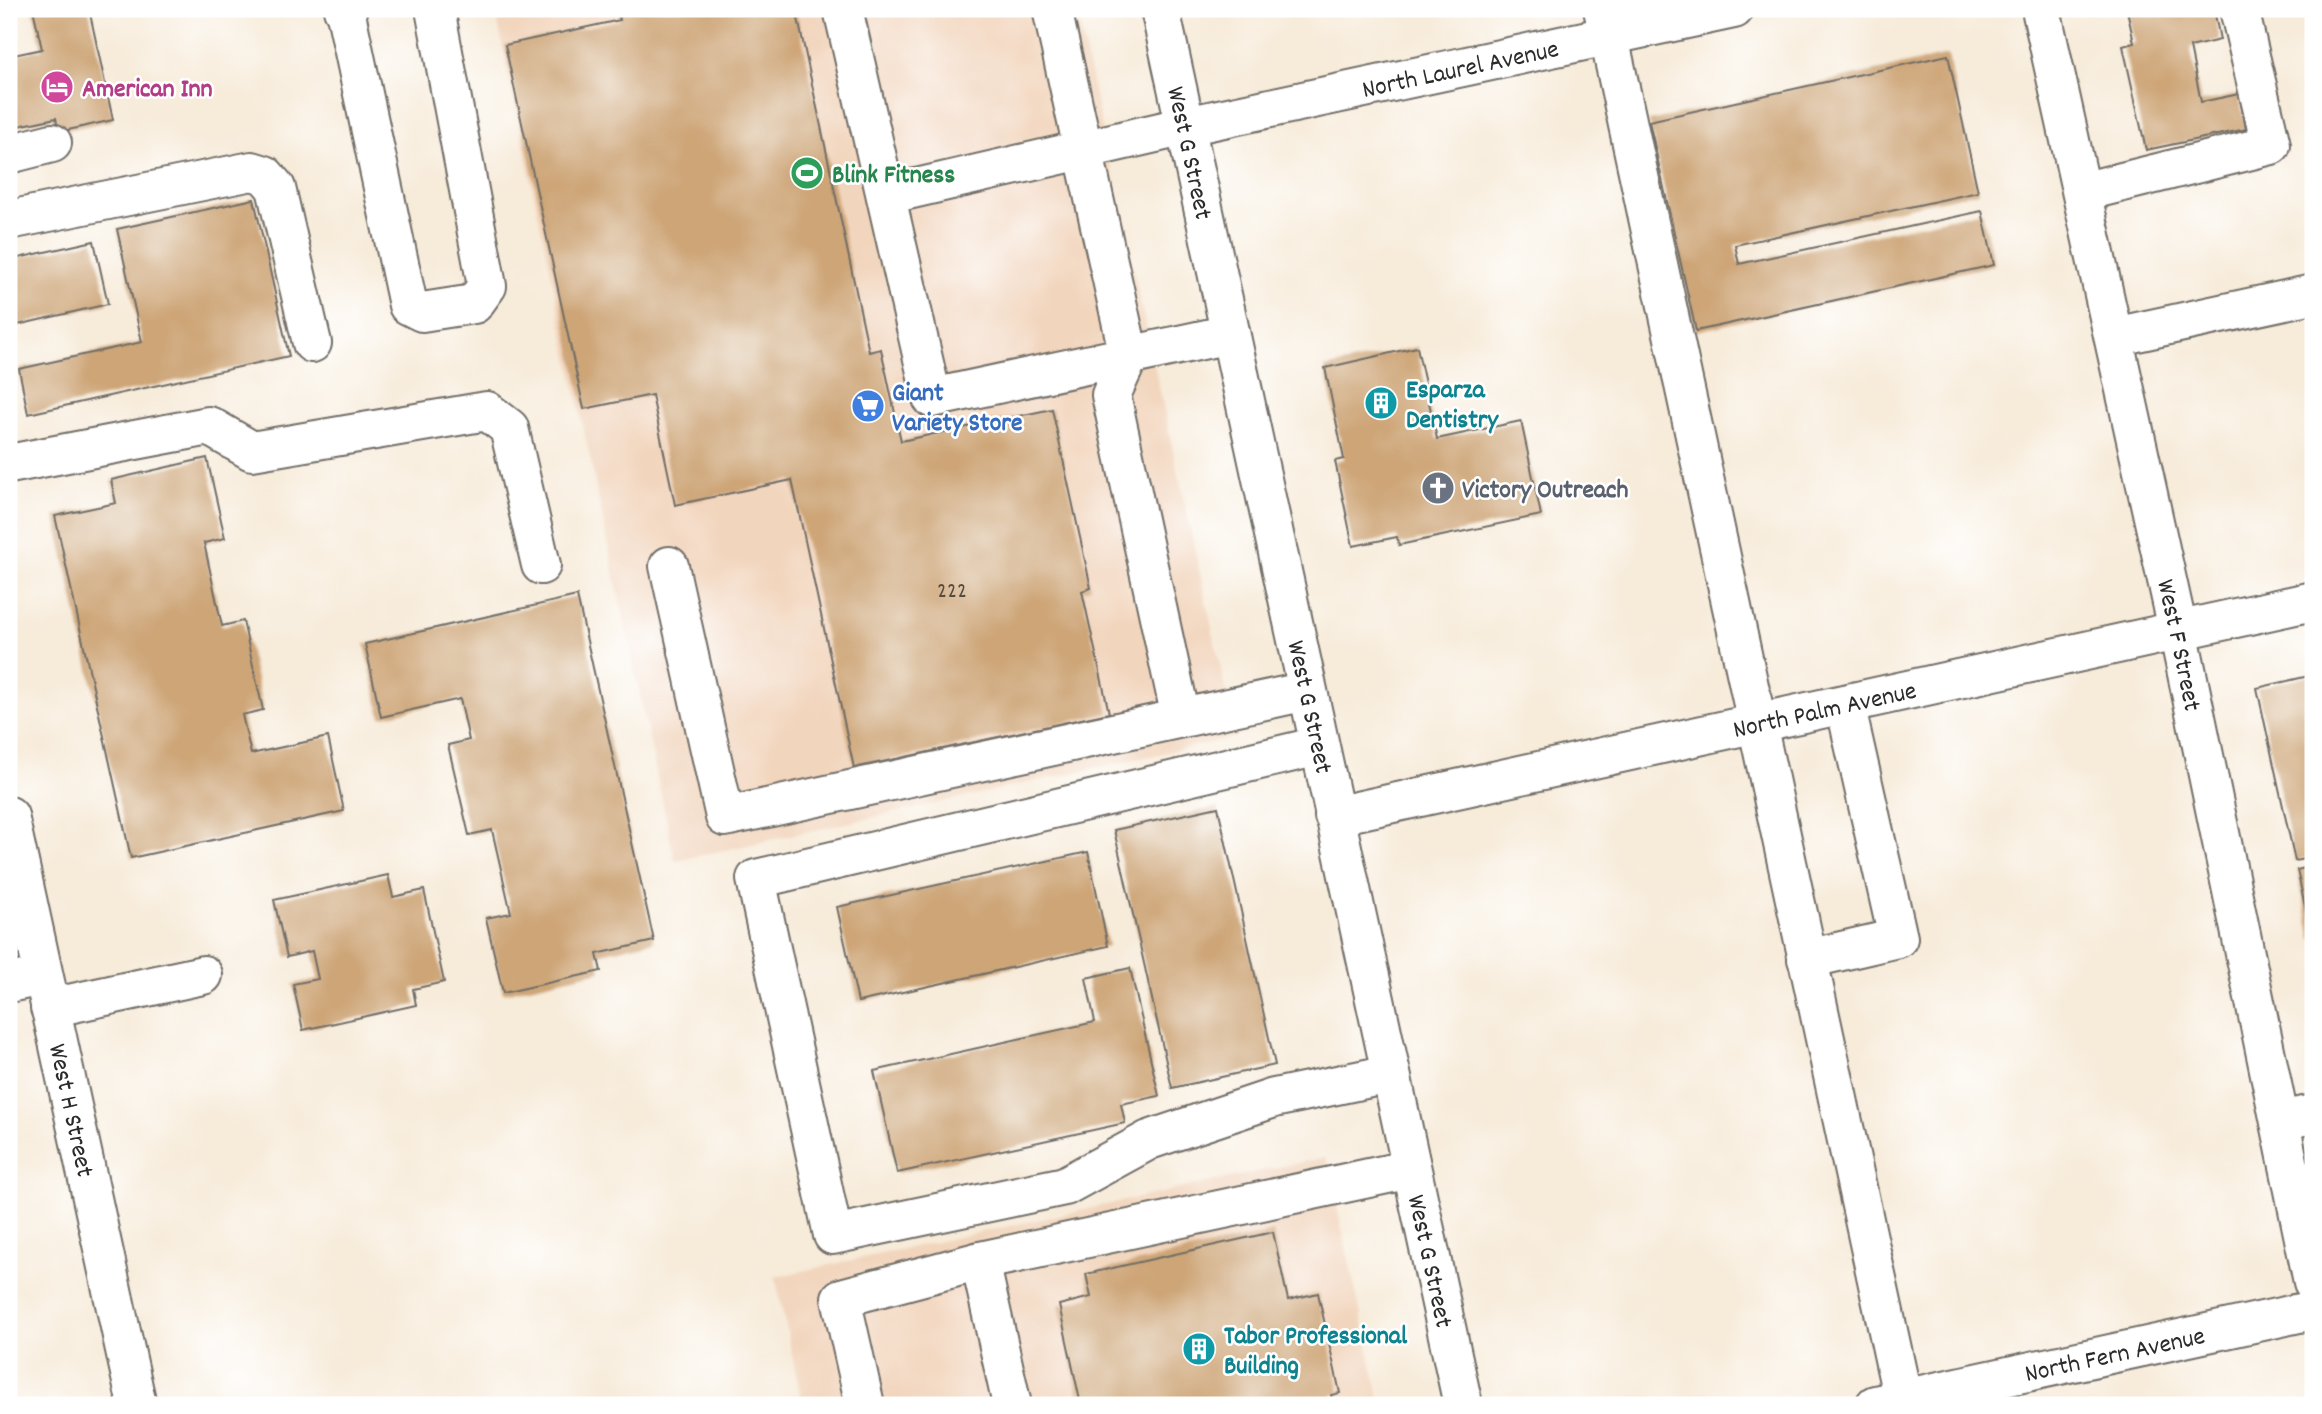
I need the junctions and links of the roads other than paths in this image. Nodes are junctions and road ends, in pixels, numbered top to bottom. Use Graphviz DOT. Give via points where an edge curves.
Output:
graph roads {
  1 [pos="343,9"];
  2 [pos="435,9"];
  3 [pos="843,9"];
  4 [pos="1052,9"];
  5 [pos="1160,9"];
  6 [pos="1734,9"];
  7 [pos="2042,9"];
  8 [pos="2239,9"];
  9 [pos="1606,22"];
  10 [pos="1186,126"];
  11 [pos="52,143"];
  12 [pos="1084,150"];
  13 [pos="9,154"];
  14 [pos="2082,192"];
  15 [pos="886,195"];
  16 [pos="9,220"];
  17 [pos="2313,294"];
  18 [pos="1230,334"];
  19 [pos="2114,337"];
  20 [pos="312,343"];
  21 [pos="1129,356"];
  22 [pos="9,464"];
  23 [pos="541,565"];
  24 [pos="669,566"];
  25 [pos="2313,601"];
  26 [pos="2178,630"];
  27 [pos="1307,691"];
  28 [pos="1845,704"];
  29 [pos="1181,718"];
  30 [pos="1756,723"];
  31 [pos="1319,746"];
  32 [pos="9,816"];
  33 [pos="1334,816"];
  34 [pos="1807,959"];
  35 [pos="203,975"];
  36 [pos="34,989"];
  37 [pos="1390,1074"];
  38 [pos="2297,1118"];
  39 [pos="1412,1169"];
  40 [pos="980,1261"];
  41 [pos="2313,1282"];
  42 [pos="2313,1310"];
  43 [pos="1894,1403"];
  44 [pos="137,1405"];
  45 [pos="865,1405"];
  46 [pos="1012,1405"];
  47 [pos="1464,1405"];
  1 -- 2 [label="street" via="408,305 422,312 474,304 487,286"];
  3 -- 15 [label="street"];
  4 -- 12 [label="street"];
  5 -- 10 [label="street, West G Street"];
  6 -- 9 [label="street, North Laurel Avenue"];
  7 -- 14 [label="street, West F Street"];
  8 -- 14 [label="street" via="2271,145"];
  9 -- 10 [label="street, North Laurel Avenue"];
  9 -- 30 [label="street"];
  10 -- 12 [label="street, North Laurel Avenue"];
  10 -- 18 [label="street, West G Street"];
  11 -- 13 [label="street"];
  12 -- 15 [label="street, North Laurel Avenue"];
  12 -- 21 [label="street"];
  14 -- 19 [label="street, West F Street"];
  15 -- 21 [label="street" via="932,398"];
  16 -- 20 [label="street" via="252,171 265,175 276,188"];
  17 -- 19 [label="street"];
  18 -- 21 [label="street"];
  18 -- 27 [label="street, West G Street"];
  19 -- 26 [label="street, West F Street"];
  21 -- 29 [label="street" via="1111,395"];
  22 -- 23 [label="street" via="209,426 252,452 487,411 509,428"];
  24 -- 29 [label="street" via="725,817"];
  25 -- 26 [label="street, North Palm Avenue"];
  26 -- 28 [label="street, North Palm Avenue"];
  26 -- 38 [label="street, West F Street"];
  27 -- 29 [label="street"];
  27 -- 31 [label="street, West G Street"];
  28 -- 30 [label="street, North Palm Avenue"];
  28 -- 34 [label="street" via="1898,938"];
  30 -- 33 [label="street, North Palm Avenue"];
  30 -- 34 [label="street"];
  31 -- 33 [label="street, West G Street"];
  31 -- 37 [label="street" via="756,879 833,1235 1065,1186 1149,1140 1274,1098"];
  32 -- 36 [label="street, West H Street"];
  33 -- 37 [label="street, West G Street"];
  34 -- 43 [label="street"];
  35 -- 36 [label="street"];
  36 -- 44 [label="street, West H Street"];
  37 -- 39 [label="street, West G Street"];
  38 -- 41 [label="street, West F Street"];
  39 -- 40 [label="street"];
  39 -- 47 [label="street, West G Street"];
  40 -- 45 [label="street" via="841,1298"];
  40 -- 46 [label="street"];
  42 -- 43 [label="street, North Fern Avenue"];
}
